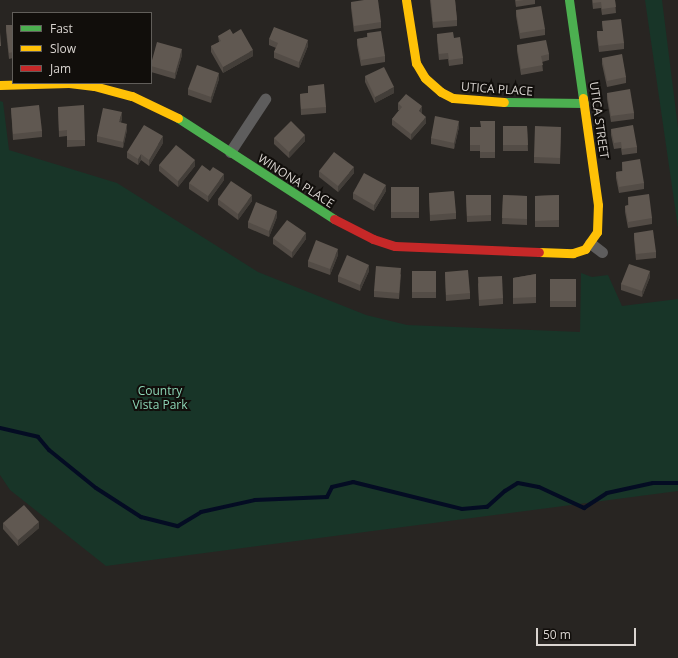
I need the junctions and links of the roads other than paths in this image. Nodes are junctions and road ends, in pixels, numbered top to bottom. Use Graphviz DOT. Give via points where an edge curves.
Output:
graph roads {
  1 [pos="406,0"];
  2 [pos="569,0"];
  3 [pos="35,84"];
  4 [pos="76,84"];
  5 [pos="0,85"];
  6 [pos="265,99"];
  7 [pos="584,103"];
  8 [pos="230,152"];
  9 [pos="590,243"];
  10 [pos="602,252"];
  1 -- 7 [label="street, UTICA PLACE" via="416,63 425,78 441,92 452,98 472,101"];
  2 -- 7 [label="street, UTICA STREET"];
  3 -- 5 [label="street, WINONA PLACE"];
  4 -- 8 [label="street, WINONA PLACE" via="117,91 168,112"];
  6 -- 8 [label="street"];
  7 -- 9 [label="street, UTICA STREET" via="598,205 598,228"];
  8 -- 9 [label="street, WINONA PLACE" via="345,226 395,246 567,254 585,248"];
  9 -- 10 [label="street"];
}
